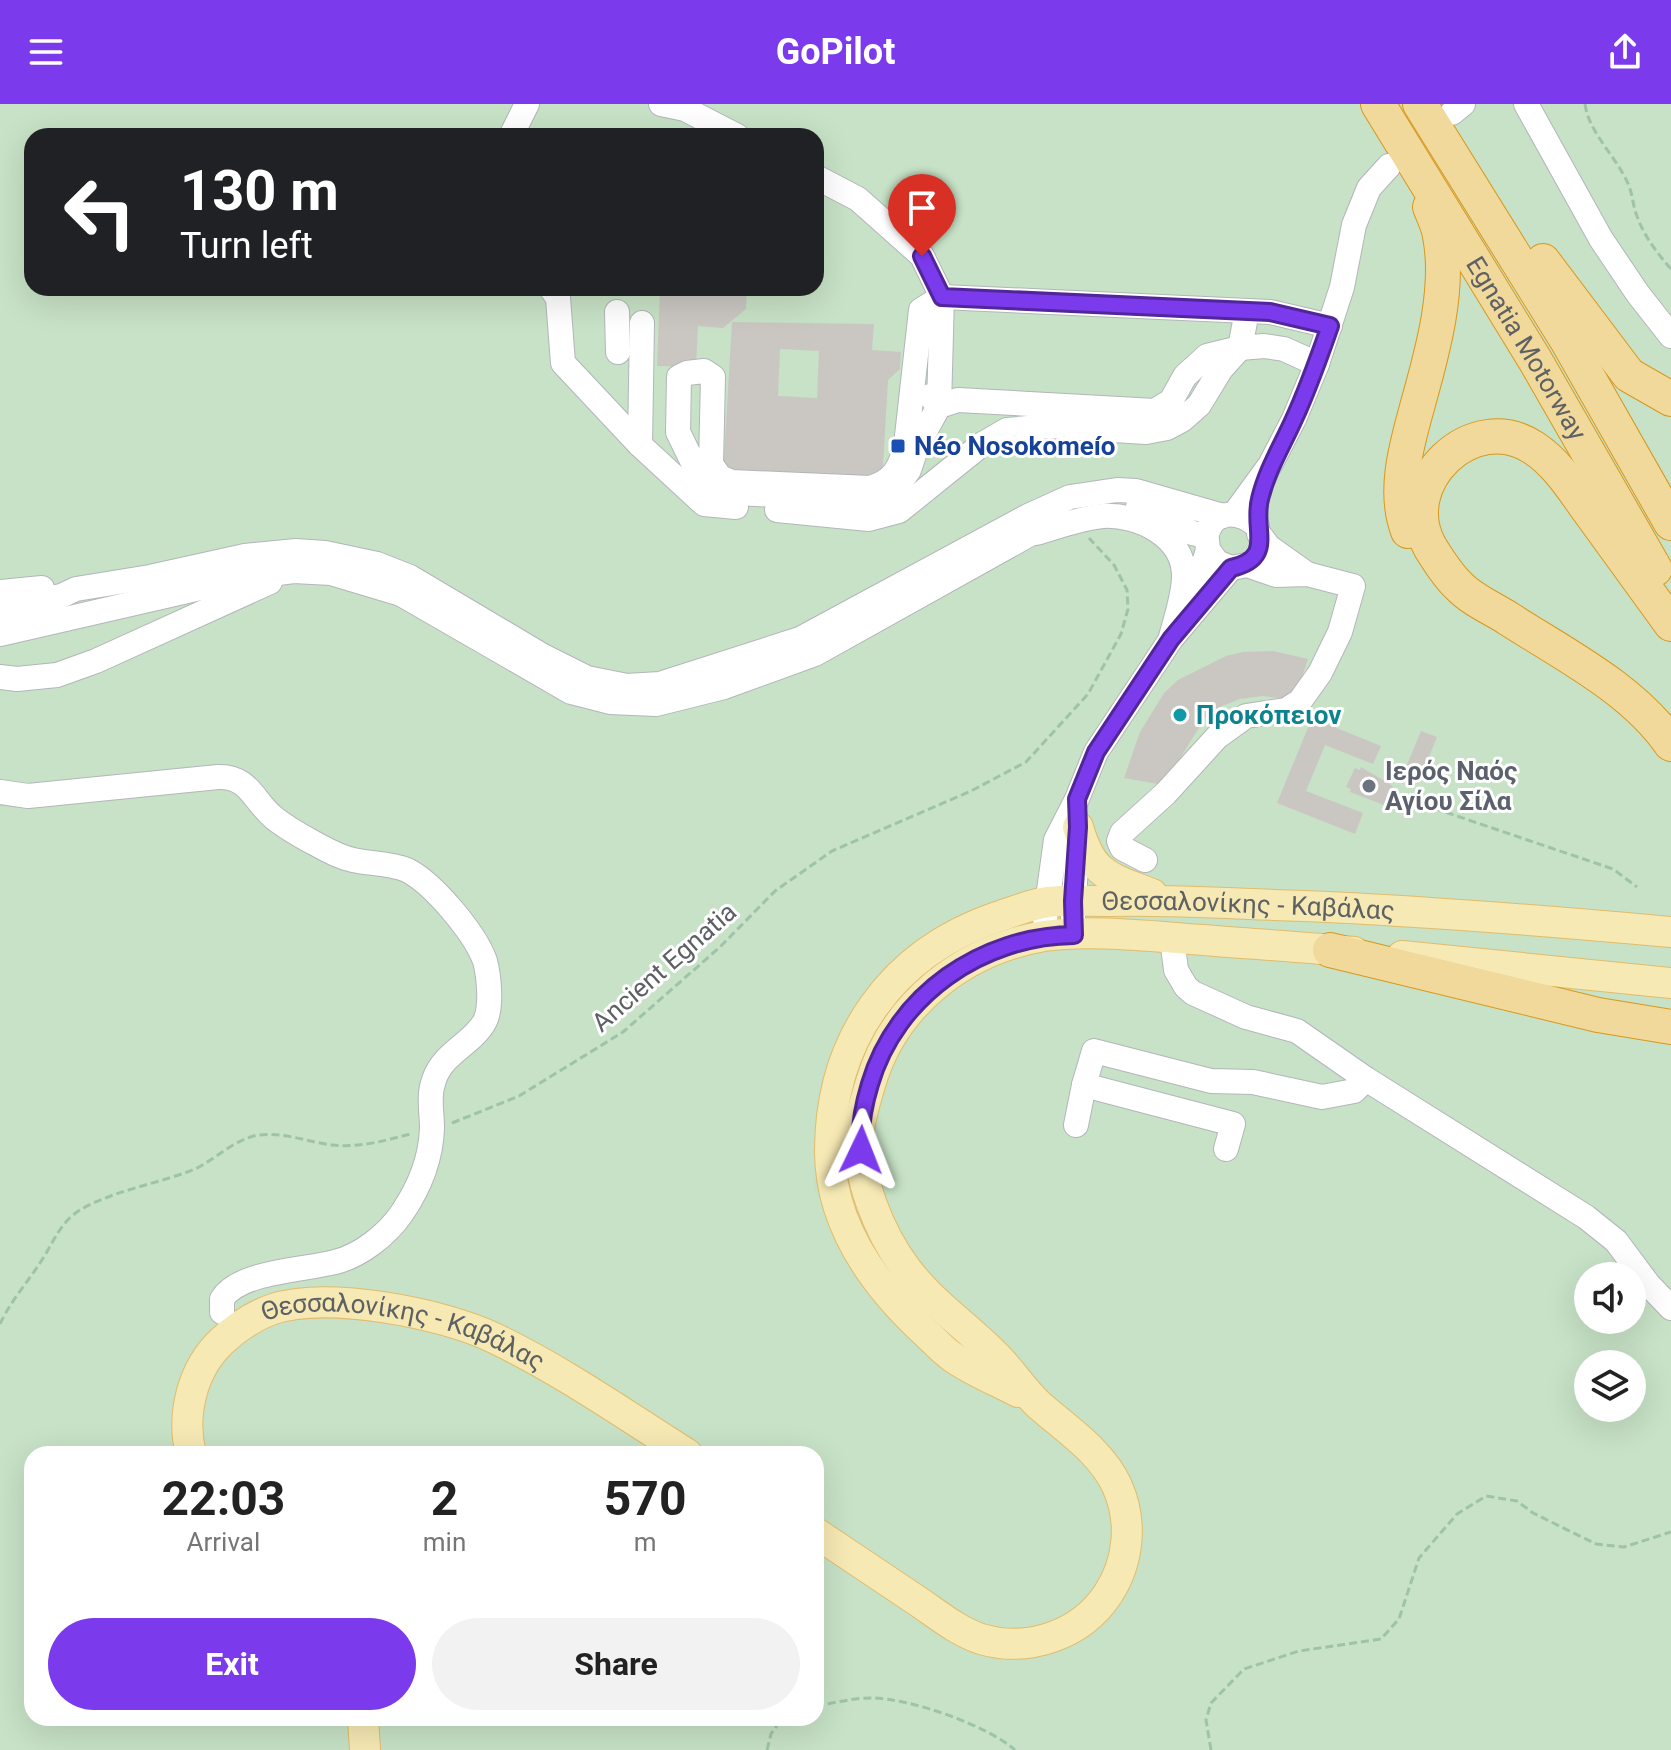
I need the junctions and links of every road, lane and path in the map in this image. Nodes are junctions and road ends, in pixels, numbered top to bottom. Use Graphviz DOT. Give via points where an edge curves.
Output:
graph roads {
  1 [pos="527,104"];
  2 [pos="661,104"];
  3 [pos="1378,104"];
  4 [pos="1526,104"];
  5 [pos="1585,104"];
  6 [pos="1443,106"];
  7 [pos="515,128"];
  8 [pos="722,128"];
  9 [pos="1402,164"];
  10 [pos="824,181"];
  11 [pos="1671,269"];
  12 [pos="557,296"];
  13 [pos="942,297"];
  14 [pos="1247,311"];
  15 [pos="617,312"];
  16 [pos="1330,326"];
  17 [pos="1671,336"];
  18 [pos="1240,348"];
  19 [pos="1317,364"];
  20 [pos="913,377"];
  21 [pos="1671,399"];
  22 [pos="939,406"];
  23 [pos="640,445"];
  24 [pos="912,446"];
  25 [pos="1270,465"];
  26 [pos="1229,514"];
  27 [pos="1671,523"];
  28 [pos="1258,530"];
  29 [pos="1084,534"];
  30 [pos="1026,536"];
  31 [pos="1207,543"];
  32 [pos="1239,566"];
  33 [pos="293,571"];
  34 [pos="1307,574"];
  35 [pos="1459,587"];
  36 [pos="76,589"];
  37 [pos="0,592"];
  38 [pos="1671,597"];
  39 [pos="0,610"];
  40 [pos="1177,614"];
  41 [pos="1671,624"];
  42 [pos="0,634"];
  43 [pos="1171,639"];
  44 [pos="0,677"];
  45 [pos="1671,744"];
  46 [pos="0,792"];
  47 [pos="1389,793"];
  48 [pos="1078,813"];
  49 [pos="1145,860"];
  50 [pos="1637,887"];
  51 [pos="1177,901"];
  52 [pos="1059,902"];
  53 [pos="1671,932"];
  54 [pos="1059,936"];
  55 [pos="1172,938"];
  56 [pos="1330,950"];
  57 [pos="1671,983"];
  58 [pos="1671,1027"];
  59 [pos="1366,1079"];
  60 [pos="1084,1085"];
  61 [pos="1076,1125"];
  62 [pos="432,1129"];
  63 [pos="1226,1149"];
  64 [pos="1671,1308"];
  65 [pos="222,1312"];
  66 [pos="0,1324"];
  67 [pos="1034,1400"];
  68 [pos="190,1446"];
  69 [pos="674,1446"];
  70 [pos="1671,1532"];
  71 [pos="824,1538"];
  72 [pos="824,1705"];
  73 [pos="364,1726"];
  74 [pos="776,1726"];
  75 [pos="365,1750"];
  76 [pos="767,1750"];
  77 [pos="1015,1750"];
  78 [pos="1211,1750"];
  1 -- 7 [label="street"];
  2 -- 8 [label="street" via="685,109"];
  3 -- 9 [label="highway, Egnatia Motorway"];
  4 -- 17 [label="street" via="1601,239"];
  5 -- 11 [label="path" via="1629,185 1645,233"];
  6 -- 21 [label="highway" via="1601,341 1629,375"];
  6 -- 27 [label="highway, Egnatia Motorway"];
  9 -- 16 [label="street" via="1369,188 1354,225"];
  9 -- 35 [label="highway" via="1440,236 1442,267 1439,315 1409,437 1400,505 1425,563 1448,586"];
  9 -- 38 [label="highway, Egnatia Motorway" via="1535,360"];
  10 -- 13 [label="street" via="858,199 922,256"];
  12 -- 23 [label="street" via="563,363"];
  13 -- 14 [label="street"];
  13 -- 20 [label="street" via="921,310"];
  13 -- 22 [label="street"];
  14 -- 16 [label="street"];
  14 -- 18 [label="street"];
  15 -- 23 [label="street" via="630,339"];
  16 -- 19 [label="street"];
  18 -- 19 [label="street" via="1284,349"];
  18 -- 22 [label="street" via="1207,356 1185,376 1171,401 1155,411 958,400"];
  18 -- 23 [label="street" via="1199,405 1167,428 1007,430 899,511 869,519 704,504"];
  19 -- 25 [label="street"];
  20 -- 22 [label="street"];
  20 -- 24 [label="street"];
  22 -- 24 [label="street"];
  24 -- 24 [label="street" via="887,483 870,488 732,482 720,477 711,464 713,377 704,371 679,377 678,432 694,465 717,492 876,500 909,470"];
  25 -- 26 [label="street"];
  25 -- 28 [label="street" via="1259,502"];
  26 -- 28 [label="street" via="1246,516"];
  26 -- 31 [label="street" via="1212,524"];
  26 -- 36 [label="street" via="1136,491 1070,497 800,639 660,684 616,685 577,674 421,582 348,557 296,551 245,556"];
  28 -- 32 [label="street" via="1257,554"];
  28 -- 34 [label="street" via="1269,547"];
  29 -- 62 [label="path, Ancient Egnatia" via="1114,565 1127,590 1128,609 1121,634 1088,694 1026,762 832,851 775,891 623,1032 519,1096"];
  30 -- 31 [label="street" via="1074,509 1108,504 1165,515"];
  30 -- 33 [label="street" via="815,654 724,687 656,704 610,702 571,692 401,594 347,576"];
  30 -- 40 [label="street" via="1104,516 1156,529 1168,538 1183,569"];
  31 -- 32 [label="street" via="1217,562"];
  31 -- 40 [label="street" via="1196,580"];
  32 -- 34 [label="street" via="1276,575"];
  32 -- 43 [label="street"];
  33 -- 42 [label="street"];
  33 -- 44 [label="street" via="96,661 57,675"];
  34 -- 49 [label="street" via="1353,586 1340,632 1320,673 1300,701 1286,710 1246,716 1217,737 1122,833 1122,848"];
  35 -- 41 [label="highway" via="1426,538 1424,492 1435,468 1452,451 1501,438 1531,445 1557,468"];
  35 -- 45 [label="highway" via="1627,695"];
  36 -- 37 [label="street"];
  36 -- 39 [label="street"];
  40 -- 43 [label="street"];
  43 -- 48 [label="street" via="1096,752"];
  46 -- 62 [label="street" via="28,796 226,777 244,783 273,817 309,841 348,858 402,868 424,882 479,949 487,972 488,1002 484,1023 451,1053 434,1078"];
  47 -- 50 [label="path" via="1613,869"];
  48 -- 51 [label="main road" via="1089,858 1098,868 1118,881"];
  48 -- 52 [label="street"];
  51 -- 52 [label="main road, Θεσσαλονίκης - Καβάλας"];
  51 -- 53 [label="main road, Θεσσαλονίκης - Καβάλας"];
  52 -- 54 [label="street"];
  52 -- 67 [label="main road, Θεσσαλονίκης - Καβάλας" via="973,925 911,963 891,983 843,1065 830,1152 838,1207 849,1235 892,1300 953,1358"];
  54 -- 55 [label="main road, Θεσσαλονίκης - Καβάλας"];
  54 -- 67 [label="main road, Θεσσαλονίκης - Καβάλας" via="988,953 945,977 912,1005 872,1075 859,1131 867,1189 906,1268 947,1314 994,1353"];
  55 -- 56 [label="main road, Θεσσαλονίκης - Καβάλας"];
  55 -- 59 [label="street" via="1176,970 1193,993 1246,1017 1297,1031"];
  56 -- 57 [label="main road, Θεσσαλονίκης - Καβάλας"];
  56 -- 58 [label="highway" via="1598,1015"];
  59 -- 60 [label="street" via="1354,1091 1322,1097 1253,1082 1211,1081 1094,1051"];
  59 -- 64 [label="street" via="1586,1217 1616,1241"];
  60 -- 61 [label="street"];
  60 -- 63 [label="street" via="1233,1124"];
  62 -- 65 [label="street" via="418,1187 386,1231 340,1261 271,1273 234,1288 222,1299"];
  62 -- 66 [label="path, Ancient Egnatia" via="352,1146 259,1135 193,1169 82,1209 59,1230"];
  67 -- 71 [label="main road, Θεσσαλονίκης - Καβάλας" via="1097,1455 1125,1509 1126,1546 1120,1570 1102,1602 1078,1624 1022,1644 982,1639"];
  68 -- 69 [label="main road, Θεσσαλονίκης - Καβάλας" via="192,1394 212,1351 251,1318 275,1308 318,1303 429,1316 492,1337"];
  70 -- 78 [label="path" via="1624,1547 1596,1544 1517,1501 1486,1496 1457,1514 1419,1558 1399,1619 1381,1639 1299,1651 1244,1669 1211,1703 1206,1720"];
  72 -- 77 [label="path" via="872,1698 923,1707 991,1733"];
  73 -- 75 [label="main road"];
  74 -- 76 [label="path"];
}
